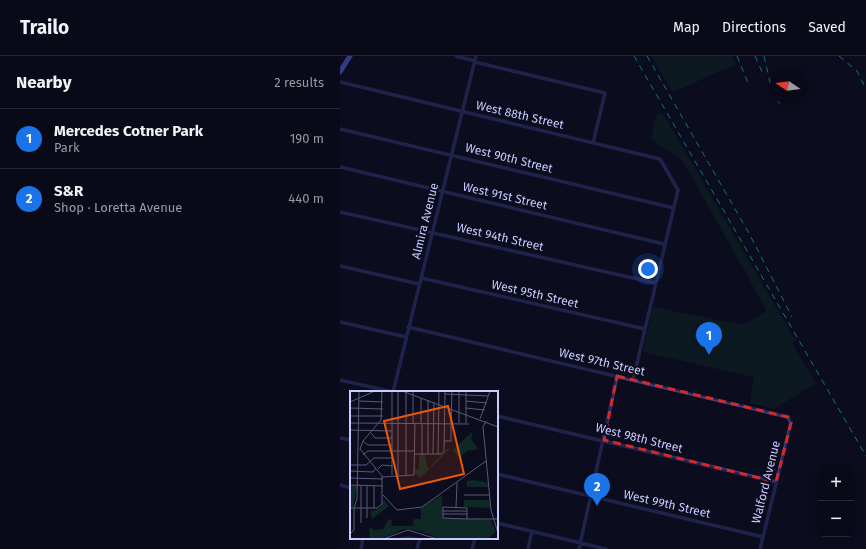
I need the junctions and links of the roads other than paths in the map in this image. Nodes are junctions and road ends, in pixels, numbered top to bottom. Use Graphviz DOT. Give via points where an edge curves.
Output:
graph roads {
  1 [pos="350,56"];
  2 [pos="456,56"];
  3 [pos="476,56"];
  4 [pos="475,61"];
  5 [pos="340,72"];
  6 [pos="340,82"];
  7 [pos="463,112"];
  8 [pos="340,129"];
  9 [pos="593,143"];
  10 [pos="452,154"];
  11 [pos="340,167"];
  12 [pos="442,191"];
  13 [pos="674,208"];
  14 [pos="340,212"];
  15 [pos="432,232"];
  16 [pos="664,244"];
  17 [pos="340,266"];
  18 [pos="421,278"];
  19 [pos="655,283"];
  20 [pos="419,284"];
  21 [pos="340,322"];
  22 [pos="408,327"];
  23 [pos="645,329"];
  24 [pos="406,337"];
  25 [pos="617,376"];
  26 [pos="340,380"];
  27 [pos="633,380"];
  28 [pos="389,391"];
  29 [pos="393,391"];
  30 [pos="498,416"];
  31 [pos="790,419"];
  32 [pos="340,438"];
  33 [pos="350,440"];
  34 [pos="604,440"];
  35 [pos="498,474"];
  36 [pos="776,482"];
  37 [pos="340,485"];
  38 [pos="350,488"];
  39 [pos="591,496"];
  40 [pos="498,523"];
  41 [pos="532,531"];
  42 [pos="763,537"];
  43 [pos="363,539"];
  44 [pos="420,539"];
  45 [pos="475,539"];
  46 [pos="581,543"];
  47 [pos="361,549"];
  48 [pos="417,549"];
  49 [pos="472,549"];
  50 [pos="528,549"];
  51 [pos="579,549"];
  52 [pos="606,549"];
  53 [pos="760,549"];
  1 -- 5 [label="main road"];
  2 -- 4 [label="street"];
  3 -- 4 [label="street, Almira Avenue"];
  4 -- 7 [label="street, Almira Avenue"];
  4 -- 9 [label="street" via="605,93"];
  6 -- 7 [label="street, West 88th Street"];
  7 -- 9 [label="street, West 88th Street"];
  7 -- 10 [label="street, Almira Avenue"];
  8 -- 10 [label="street, West 90th Street"];
  9 -- 13 [label="street, West 88th Street" via="660,159 678,190"];
  10 -- 12 [label="street, Almira Avenue"];
  10 -- 13 [label="street, West 90th Street"];
  11 -- 12 [label="street, West 91st Street"];
  12 -- 15 [label="street, Almira Avenue"];
  12 -- 16 [label="street, West 91st Street"];
  13 -- 16 [label="street"];
  14 -- 15 [label="street, West 94th Street"];
  15 -- 18 [label="street, Almira Avenue"];
  15 -- 19 [label="street, West 94th Street"];
  16 -- 19 [label="street"];
  17 -- 20 [label="street"];
  18 -- 20 [label="street, Almira Avenue"];
  18 -- 23 [label="street, West 95th Street"];
  19 -- 23 [label="street"];
  20 -- 22 [label="street, Almira Avenue"];
  21 -- 24 [label="street"];
  22 -- 24 [label="street, Almira Avenue"];
  22 -- 25 [label="street, West 97th Street"];
  23 -- 27 [label="street"];
  24 -- 29 [label="street, Almira Avenue"];
  25 -- 27 [label="street, West 97th Street"];
  25 -- 34 [label="street"];
  26 -- 28 [label="street"];
  27 -- 31 [label="street, West 97th Street" via="788,416"];
  30 -- 34 [label="street, West 98th Street"];
  31 -- 36 [label="street, Walford Avenue"];
  32 -- 33 [label="street"];
  34 -- 36 [label="street, West 98th Street"];
  34 -- 39 [label="street"];
  35 -- 39 [label="street, West 99th Street"];
  36 -- 42 [label="street, Walford Avenue"];
  37 -- 38 [label="street"];
  39 -- 42 [label="street, West 99th Street"];
  39 -- 46 [label="street"];
  40 -- 41 [label="street"];
  41 -- 46 [label="street"];
  41 -- 50 [label="street"];
  42 -- 53 [label="street, Walford Avenue"];
  43 -- 47 [label="street"];
  44 -- 48 [label="street"];
  45 -- 49 [label="street"];
  46 -- 51 [label="street"];
  46 -- 52 [label="street"];
}
